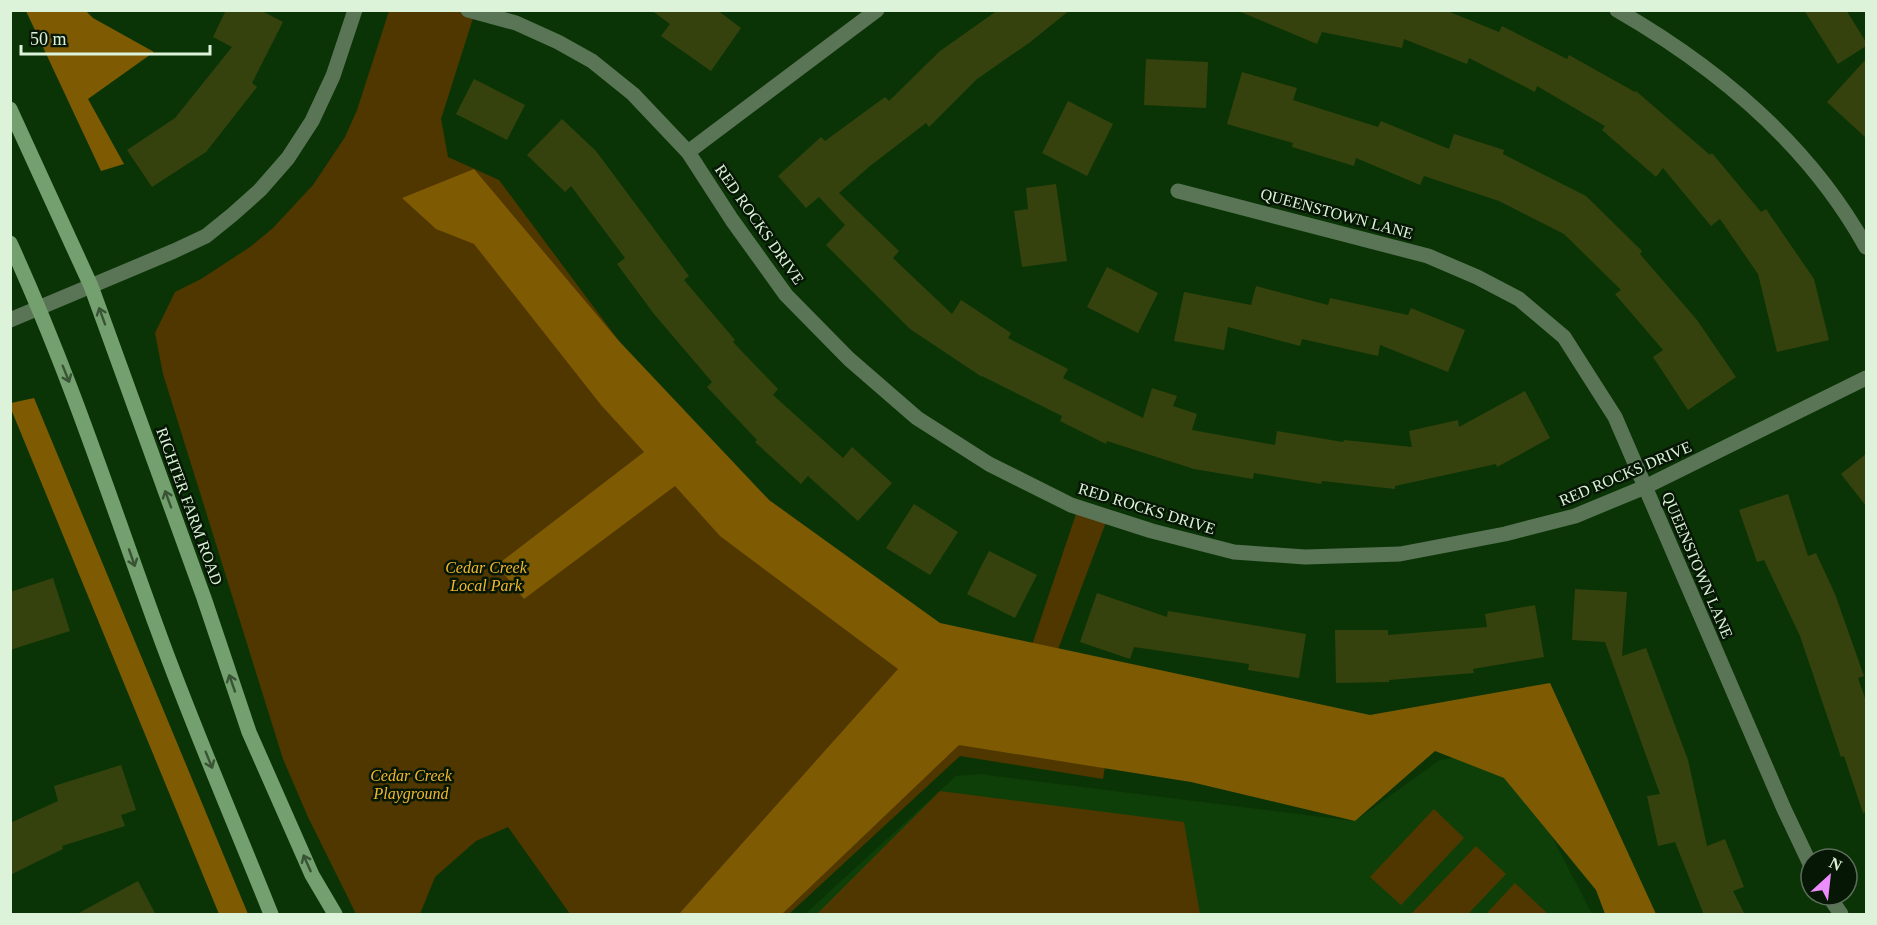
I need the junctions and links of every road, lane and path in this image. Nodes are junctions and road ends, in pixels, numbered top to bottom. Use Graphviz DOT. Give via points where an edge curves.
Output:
graph roads {
  1 [pos="355,10"];
  2 [pos="468,10"];
  3 [pos="876,10"];
  4 [pos="1617,10"];
  5 [pos="10,109"];
  6 [pos="688,152"];
  7 [pos="1178,191"];
  8 [pos="10,243"];
  9 [pos="1866,247"];
  10 [pos="91,286"];
  11 [pos="40,308"];
  12 [pos="10,320"];
  13 [pos="1866,378"];
  14 [pos="1645,487"];
  15 [pos="1802,847"];
  16 [pos="271,915"];
  17 [pos="335,915"];
  1 -- 10 [label="street" via="333,76 312,121 288,158 260,190 206,236"];
  2 -- 6 [label="street, RED ROCKS DRIVE" via="516,23 592,61 633,94"];
  3 -- 6 [label="street"];
  4 -- 9 [label="street" via="1710,70 1764,116 1813,167"];
  5 -- 10 [label="main road, RICHTER FARM ROAD"];
  6 -- 14 [label="street, RED ROCKS DRIVE" via="786,295 849,359 917,418 989,464 1078,508 1234,552 1305,557 1400,554 1575,516"];
  7 -- 14 [label="street, QUEENSTOWN LANE" via="1428,256 1519,299 1564,338 1615,417"];
  8 -- 11 [label="main road"];
  10 -- 11 [label="street"];
  17 -- 10 [label="main road, RICHTER FARM ROAD, one-way" via="312,875 249,732"];
  11 -- 12 [label="street"];
  11 -- 16 [label="main road, one-way" via="158,630"];
  13 -- 14 [label="street, RED ROCKS DRIVE"];
  14 -- 15 [label="street, QUEENSTOWN LANE"];
}
